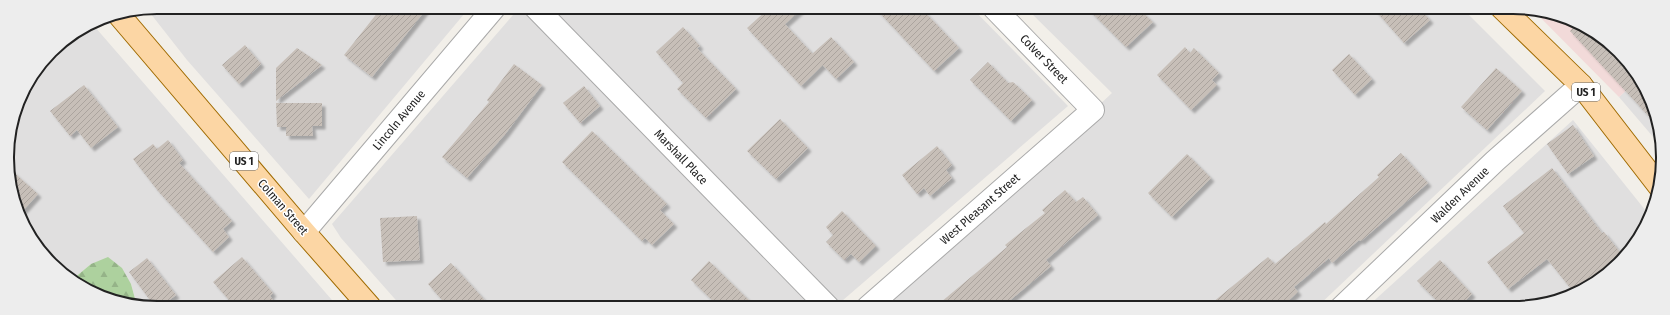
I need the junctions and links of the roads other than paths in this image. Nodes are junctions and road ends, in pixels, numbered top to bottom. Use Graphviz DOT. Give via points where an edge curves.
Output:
graph roads {
  1 [pos="488,14"];
  2 [pos="542,14"];
  3 [pos="1000,14"];
  4 [pos="1508,14"];
  5 [pos="122,19"];
  6 [pos="1581,85"];
  7 [pos="1093,110"];
  8 [pos="1654,178"];
  9 [pos="304,232"];
  10 [pos="365,301"];
  11 [pos="822,301"];
  12 [pos="875,301"];
  13 [pos="1349,301"];
  1 -- 9 [label="street, Lincoln Avenue"];
  2 -- 11 [label="street, Marshall Place"];
  3 -- 7 [label="street, Colver Street"];
  4 -- 6 [label="main road, US 1"];
  5 -- 9 [label="main road, Colman Street / US 1"];
  6 -- 8 [label="main road, US 1"];
  6 -- 13 [label="street, Walden Avenue" via="1495,161"];
  7 -- 12 [label="street, West Pleasant Street"];
  9 -- 10 [label="main road, Colman Street / US 1"];
}
